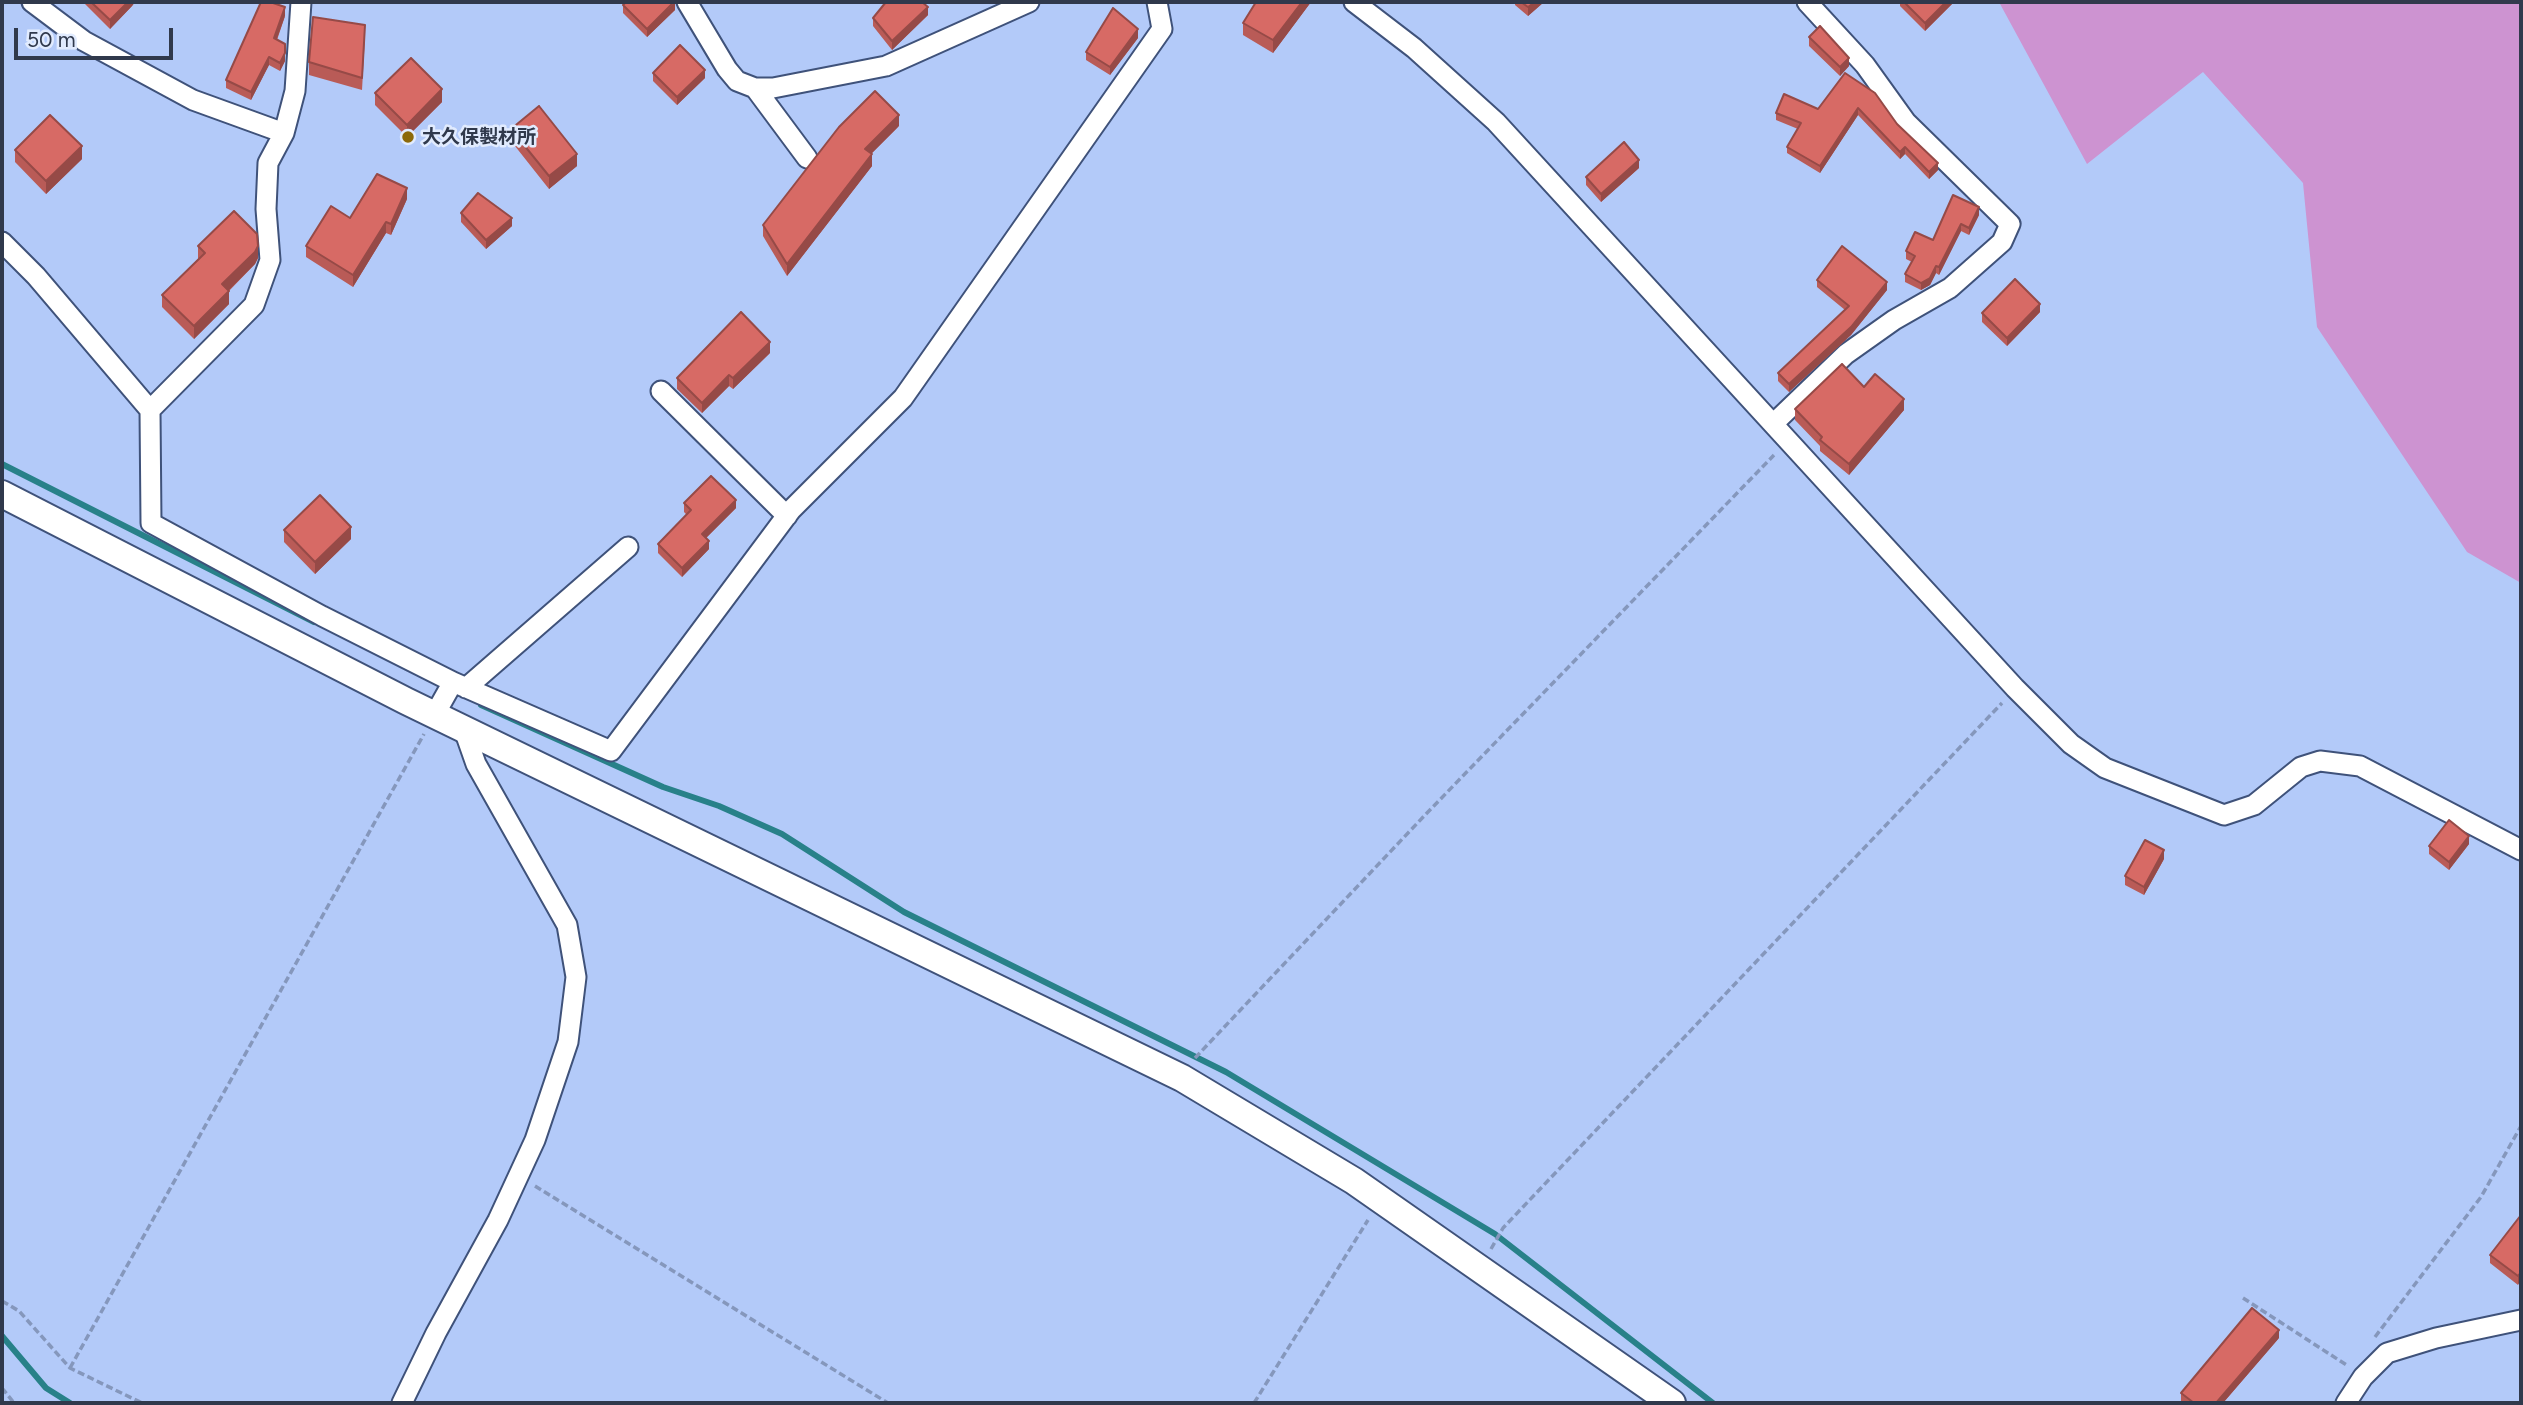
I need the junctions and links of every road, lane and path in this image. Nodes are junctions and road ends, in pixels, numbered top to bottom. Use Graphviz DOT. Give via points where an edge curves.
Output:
graph roads {
  1 [pos="32,2"];
  2 [pos="301,2"];
  3 [pos="687,2"];
  4 [pos="1028,2"];
  5 [pos="1157,2"];
  6 [pos="1354,2"];
  7 [pos="1807,2"];
  8 [pos="755,89"];
  9 [pos="284,133"];
  10 [pos="807,158"];
  11 [pos="2,242"];
  12 [pos="661,391"];
  13 [pos="150,410"];
  14 [pos="1773,424"];
  15 [pos="1788,441"];
  16 [pos="2,494"];
  17 [pos="780,510"];
  18 [pos="628,547"];
  19 [pos="2015,688"];
  20 [pos="449,693"];
  21 [pos="463,727"];
  22 [pos="2521,850"];
  23 [pos="1199,1054"];
  24 [pos="2521,1126"];
  25 [pos="520,1176"];
  26 [pos="1381,1200"];
  27 [pos="1492,1247"];
  28 [pos="2243,1298"];
  29 [pos="2,1301"];
  30 [pos="2521,1320"];
  31 [pos="2367,1346"];
  32 [pos="70,1368"];
  33 [pos="2351,1368"];
  34 [pos="2,1388"];
  35 [pos="14,1403"];
  36 [pos="142,1403"];
  37 [pos="402,1403"];
  38 [pos="888,1403"];
  39 [pos="1254,1403"];
  40 [pos="1672,1403"];
  41 [pos="2346,1403"];
  1 -- 9 [label="street" via="84,41 193,100"];
  2 -- 9 [label="street" via="295,91"];
  3 -- 8 [label="street" via="727,69 737,81"];
  4 -- 8 [label="street" via="886,66"];
  5 -- 17 [label="street" via="1162,29 903,398"];
  6 -- 14 [label="street" via="1414,48 1496,122"];
  7 -- 14 [label="street" via="1865,65 1906,122 2010,224 2002,242 1950,288 1846,354"];
  8 -- 10 [label="street"];
  9 -- 13 [label="street" via="268,163 270,260 254,305"];
  11 -- 13 [label="street"];
  12 -- 17 [label="street"];
  13 -- 20 [label="street" via="151,523 322,616"];
  14 -- 15 [label="street"];
  15 -- 19 [label="street"];
  15 -- 23 [label="path"];
  16 -- 20 [label="street"];
  17 -- 20 [label="street" via="611,751"];
  18 -- 20 [label="street"];
  19 -- 22 [label="street" via="2070,744 2105,768 2224,815 2254,805 2301,766 2320,761 2360,766"];
  19 -- 27 [label="path" via="1503,1228"];
  20 -- 21 [label="street"];
  20 -- 32 [label="path"];
  21 -- 25 [label="street" via="476,764 567,925 576,977 568,1042"];
  21 -- 26 [label="street" via="1182,1078"];
  24 -- 31 [label="path" via="2481,1197"];
  25 -- 37 [label="street"];
  25 -- 38 [label="path"];
  26 -- 39 [label="path"];
  26 -- 40 [label="street"];
  28 -- 33 [label="path"];
  29 -- 32 [label="path" via="19,1311"];
  30 -- 41 [label="street" via="2387,1353"];
  32 -- 36 [label="path"];
  34 -- 35 [label="path"];
}
